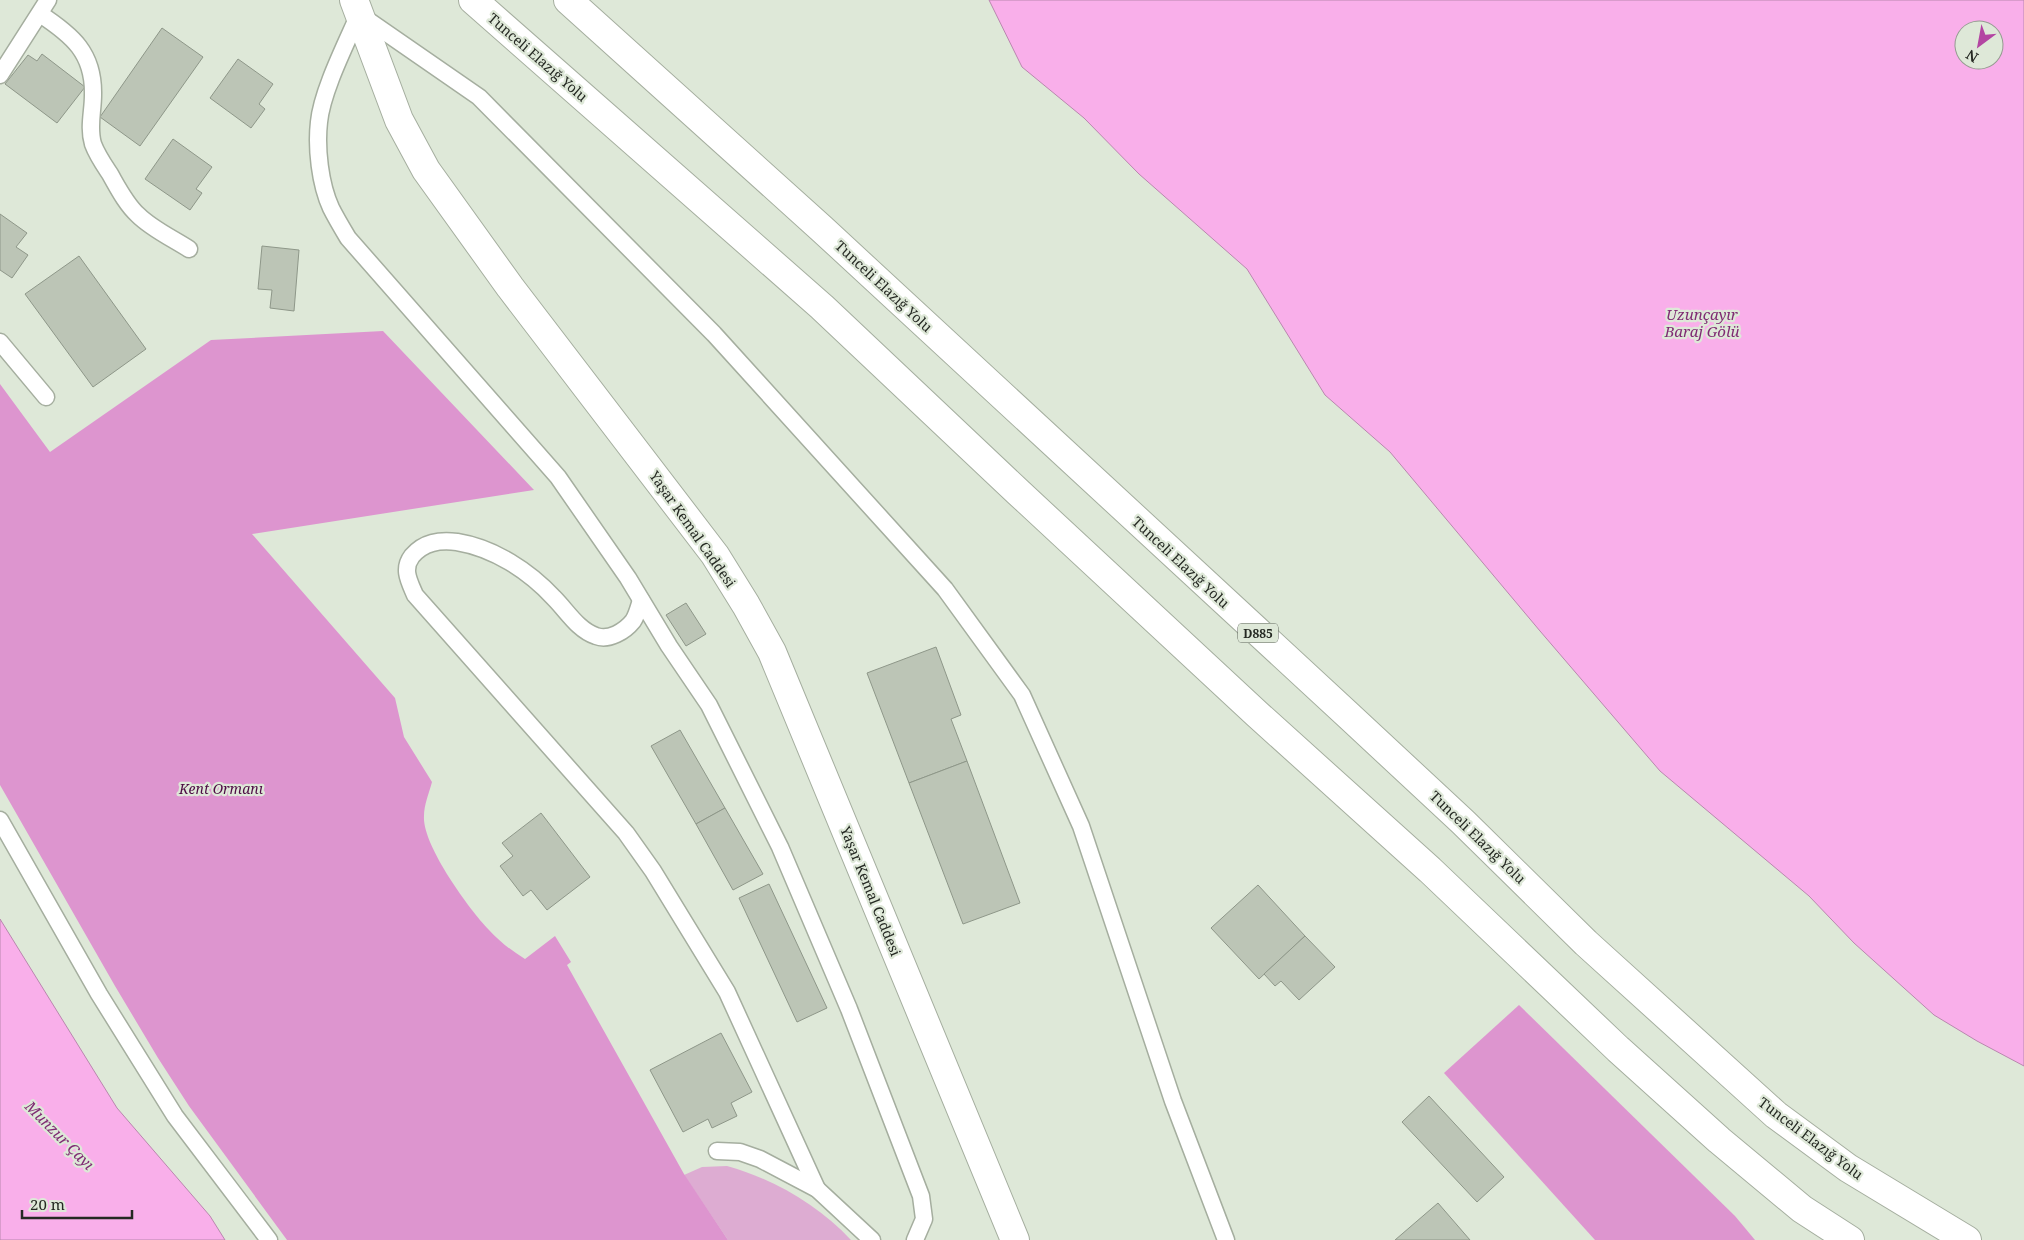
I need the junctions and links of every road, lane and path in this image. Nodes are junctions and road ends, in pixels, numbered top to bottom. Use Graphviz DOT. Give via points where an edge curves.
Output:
graph roads {
  1 [pos="473,0"];
  2 [pos="568,0"];
  3 [pos="44,7"];
  4 [pos="356,7"];
  5 [pos="0,75"];
  6 [pos="189,249"];
  7 [pos="0,342"];
  8 [pos="46,397"];
  9 [pos="641,600"];
  10 [pos="0,820"];
  11 [pos="717,1150"];
  12 [pos="817,1188"];
  13 [pos="269,1240"];
  14 [pos="872,1240"];
  15 [pos="915,1240"];
  16 [pos="1015,1240"];
  17 [pos="1226,1240"];
  18 [pos="1850,1240"];
  19 [pos="1967,1240"];
  1 -- 18 [label="main road, Tunceli Elazığ Yolu" via="822,307 1249,707 1430,870 1719,1140 1802,1209"];
  2 -- 19 [label="main road, Tunceli Elazığ Yolu / D885" via="822,229 1348,715 1586,942 1776,1115 1848,1168"];
  3 -- 5 [label="lane"];
  3 -- 6 [label="lane" via="72,36 91,68 93,96 90,123 99,157 138,214"];
  4 -- 9 [label="lane" via="319,121 322,180 331,207 348,238 558,478"];
  4 -- 16 [label="main road, Yaşar Kemal Caddesi" via="399,120 426,170 510,287 715,555 772,652"];
  4 -- 17 [label="lane" via="478,97 714,334 945,588 1022,695 1081,826 1173,1101"];
  7 -- 8 [label="lane"];
  9 -- 12 [label="lane" via="633,621 615,636 597,637 578,624 523,570 490,552 463,543 429,542 418,548 408,562 406,576 415,595 626,833 653,871 727,992"];
  9 -- 15 [label="lane" via="709,705 788,865 850,1010 921,1196 924,1219"];
  10 -- 13 [label="lane" via="99,994 164,1100"];
  11 -- 12 [label="lane" via="740,1152 760,1159"];
  12 -- 14 [label="lane"];
}
